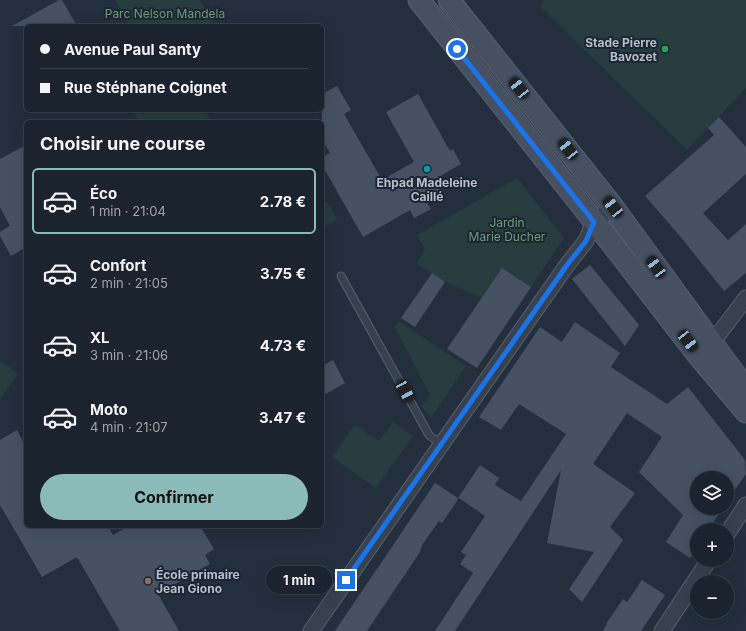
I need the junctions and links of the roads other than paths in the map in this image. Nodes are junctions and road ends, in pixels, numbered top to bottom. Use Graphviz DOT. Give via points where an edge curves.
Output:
graph roads {
  1 [pos="419,0"];
  2 [pos="450,0"];
  3 [pos="613,207"];
  4 [pos="594,222"];
  5 [pos="341,276"];
  6 [pos="746,298"];
  7 [pos="704,348"];
  8 [pos="746,389"];
  9 [pos="746,412"];
  10 [pos="441,444"];
  11 [pos="746,505"];
  12 [pos="734,523"];
  13 [pos="704,567"];
  14 [pos="311,631"];
  15 [pos="662,631"];
  1 -- 4 [label="main road"];
  2 -- 3 [label="main road"];
  3 -- 4 [label="street"];
  3 -- 7 [label="main road"];
  4 -- 7 [label="main road"];
  4 -- 10 [label="street" via="586,241"];
  5 -- 10 [label="lane" via="429,435"];
  6 -- 7 [label="street"];
  7 -- 8 [label="main road"];
  7 -- 9 [label="main road"];
  10 -- 14 [label="street"];
  11 -- 12 [label="street"];
  13 -- 15 [label="street"];
}
